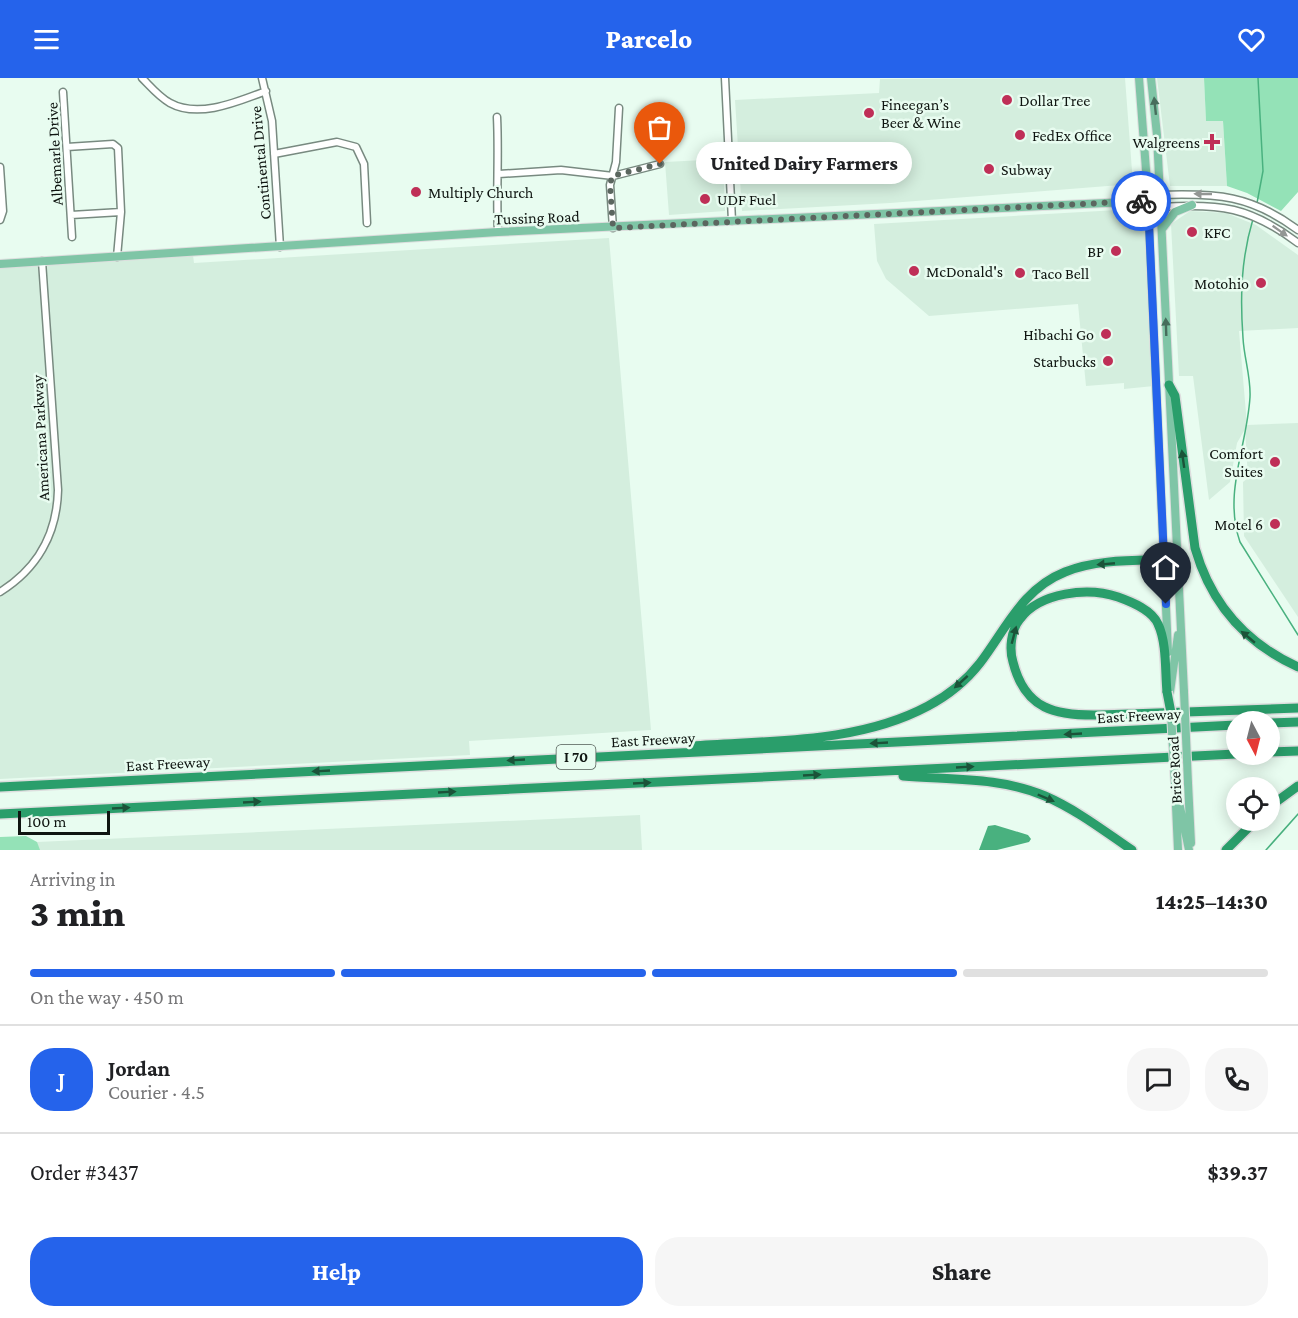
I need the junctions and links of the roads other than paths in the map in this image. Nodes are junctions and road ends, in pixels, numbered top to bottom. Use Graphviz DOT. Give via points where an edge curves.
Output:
graph roads {
  1 [pos="142,78"];
  2 [pos="262,78"];
  3 [pos="725,78"];
  4 [pos="1139,78"];
  5 [pos="1151,78"];
  6 [pos="266,91"];
  7 [pos="63,92"];
  8 [pos="619,108"];
  9 [pos="497,117"];
  10 [pos="67,147"];
  11 [pos="274,154"];
  12 [pos="660,164"];
  13 [pos="0,167"];
  14 [pos="499,174"];
  15 [pos="612,176"];
  16 [pos="1160,195"];
  17 [pos="1148,201"];
  18 [pos="1192,205"];
  19 [pos="1161,207"];
  20 [pos="121,212"];
  21 [pos="71,215"];
  22 [pos="0,220"];
  23 [pos="732,221"];
  24 [pos="367,223"];
  25 [pos="613,228"];
  26 [pos="1298,230"];
  27 [pos="1162,231"];
  28 [pos="498,232"];
  29 [pos="72,237"];
  30 [pos="1298,243"];
  31 [pos="280,247"];
  32 [pos="117,257"];
  33 [pos="42,261"];
  34 [pos="0,264"];
  35 [pos="1169,386"];
  36 [pos="1178,559"];
  37 [pos="1164,560"];
  38 [pos="0,592"];
  39 [pos="1181,616"];
  40 [pos="1298,667"];
  41 [pos="1168,692"];
  42 [pos="1298,708"];
  43 [pos="1172,718"];
  44 [pos="1298,722"];
  45 [pos="1280,723"];
  46 [pos="1226,725"];
  47 [pos="1298,751"];
  48 [pos="1280,752"];
  49 [pos="1226,754"];
  50 [pos="543,759"];
  51 [pos="865,772"];
  52 [pos="1175,783"];
  53 [pos="1298,786"];
  54 [pos="0,787"];
  55 [pos="1280,799"];
  56 [pos="0,814"];
  57 [pos="1245,831"];
  58 [pos="1132,850"];
  59 [pos="1178,850"];
  60 [pos="1190,850"];
  61 [pos="1226,850"];
  1 -- 6 [label="street" via="165,99 184,108 227,105"];
  2 -- 6 [label="street, Continental Drive"];
  3 -- 23 [label="street"];
  4 -- 17 [label="main road"];
  16 -- 5 [label="main road, Brice Road, one-way"];
  6 -- 11 [label="street, Continental Drive"];
  7 -- 10 [label="street, Albemarle Drive"];
  8 -- 15 [label="street"];
  9 -- 14 [label="street"];
  10 -- 20 [label="street" via="117,146"];
  10 -- 21 [label="street, Albemarle Drive"];
  11 -- 24 [label="street" via="337,142 356,147 364,164"];
  11 -- 31 [label="street, Continental Drive"];
  12 -- 15 [label="street"];
  13 -- 22 [label="street"];
  14 -- 15 [label="street" via="561,170"];
  14 -- 28 [label="street"];
  15 -- 25 [label="street"];
  16 -- 17 [label="main road"];
  16 -- 19 [label="main road, Brice Road"];
  26 -- 16 [label="street, one-way" via="1246,201 1216,194"];
  17 -- 19 [label="main road"];
  17 -- 23 [label="main road, Tussing Road"];
  17 -- 37 [label="main road"];
  18 -- 19 [label="street"];
  18 -- 27 [label="main road" via="1175,212"];
  18 -- 30 [label="street, one-way" via="1243,211"];
  19 -- 27 [label="main road, Brice Road"];
  20 -- 21 [label="street, Albemarle Drive"];
  20 -- 32 [label="street"];
  21 -- 29 [label="street, Albemarle Drive"];
  23 -- 25 [label="main road, Tussing Road"];
  25 -- 28 [label="main road, Tussing Road"];
  35 -- 27 [label="main road, Brice Road, one-way"];
  28 -- 31 [label="main road, Tussing Road"];
  31 -- 32 [label="main road, Tussing Road"];
  32 -- 33 [label="main road, Tussing Road"];
  33 -- 34 [label="main road, Tussing Road"];
  33 -- 38 [label="street, Americana Parkway" via="58,490 56,516 45,545 30,568"];
  35 -- 36 [label="main road, Brice Road"];
  40 -- 35 [label="highway, one-way" via="1237,627 1202,572 1195,548 1175,396"];
  36 -- 37 [label="highway"];
  36 -- 39 [label="main road, Brice Road"];
  37 -- 41 [label="main road"];
  37 -- 50 [label="highway, one-way" via="1085,567 1050,580 1020,604 963,681 928,706 885,725 833,735"];
  39 -- 41 [label="main road, Brice Road"];
  39 -- 60 [label="main road, Brice Road, bridge"];
  42 -- 41 [label="highway, one-way" via="1079,716 1052,711 1030,699 1016,676 1011,657 1019,620 1038,605 1074,593 1101,592 1127,600 1158,623"];
  41 -- 43 [label="highway, bridge"];
  43 -- 52 [label="main road, Brice Road, bridge"];
  44 -- 45 [label="highway"];
  46 -- 50 [label="highway, East Freeway / I 70, one-way"];
  47 -- 48 [label="highway"];
  51 -- 49 [label="highway, I 70, one-way"];
  50 -- 54 [label="highway, East Freeway / I 70, one-way"];
  56 -- 51 [label="highway, I 70, one-way"];
  51 -- 58 [label="highway, one-way" via="1018,788 1067,807"];
  52 -- 59 [label="main road, Brice Road"];
  52 -- 60 [label="main road, Brice Road"];
  53 -- 55 [label="highway"];
  57 -- 61 [label="highway"];
}
